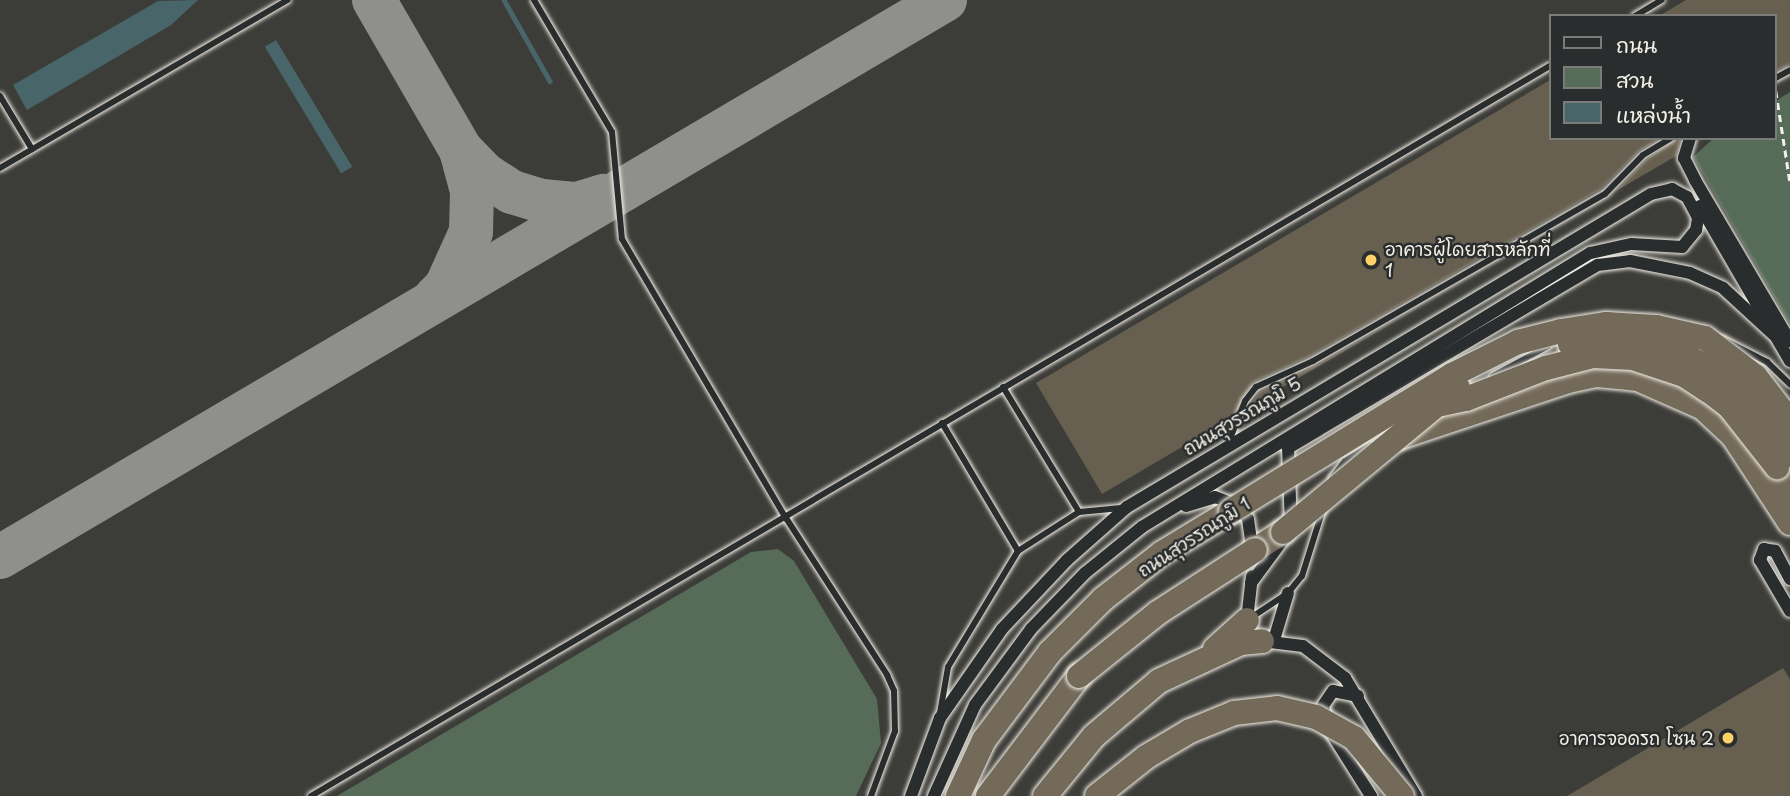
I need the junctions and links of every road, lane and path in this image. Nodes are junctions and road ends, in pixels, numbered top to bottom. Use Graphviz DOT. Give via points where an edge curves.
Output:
graph roads {
  1 [pos="288,0"];
  2 [pos="534,0"];
  3 [pos="1662,0"];
  4 [pos="1638,14"];
  5 [pos="1548,67"];
  6 [pos="1776,92"];
  7 [pos="0,96"];
  8 [pos="1784,134"];
  9 [pos="1790,136"];
  10 [pos="1668,140"];
  11 [pos="1689,140"];
  12 [pos="32,149"];
  13 [pos="0,168"];
  14 [pos="1695,180"];
  15 [pos="1790,181"];
  16 [pos="1702,206"];
  17 [pos="1775,336"];
  18 [pos="1790,341"];
  19 [pos="1790,361"];
  20 [pos="1790,384"];
  21 [pos="1003,387"];
  22 [pos="1390,413"];
  23 [pos="1790,421"];
  24 [pos="943,423"];
  25 [pos="1397,439"];
  26 [pos="1227,446"];
  27 [pos="1790,455"];
  28 [pos="1790,489"];
  29 [pos="1127,507"];
  30 [pos="1079,512"];
  31 [pos="786,518"];
  32 [pos="1790,523"];
  33 [pos="1142,527"];
  34 [pos="1018,551"];
  35 [pos="1790,579"];
  36 [pos="1251,583"];
  37 [pos="1288,593"];
  38 [pos="1790,611"];
  39 [pos="1247,620"];
  40 [pos="1268,641"];
  41 [pos="1204,658"];
  42 [pos="1358,696"];
  43 [pos="940,718"];
  44 [pos="311,796"];
  45 [pos="871,796"];
  46 [pos="911,796"];
  47 [pos="934,796"];
  48 [pos="958,796"];
  49 [pos="988,796"];
  50 [pos="1045,796"];
  51 [pos="1097,796"];
  52 [pos="1371,796"];
  53 [pos="1402,796"];
  54 [pos="1416,796"];
  1 -- 12 [label="lane"];
  2 -- 31 [label="lane" via="612,132 622,239"];
  3 -- 4 [label="lane"];
  5 -- 21 [label="lane"];
  6 -- 8 [label="path"];
  7 -- 12 [label="lane"];
  8 -- 9 [label="path"];
  8 -- 15 [label="path"];
  10 -- 26 [label="lane" via="1643,155 1605,194 1314,361 1256,387 1245,401"];
  11 -- 14 [label="street" via="1684,158"];
  12 -- 13 [label="lane"];
  14 -- 16 [label="street"];
  14 -- 16 [label="street"];
  16 -- 17 [label="street"];
  16 -- 18 [label="street"];
  16 -- 26 [label="street, ถนนสุวรรณภูมิ 5" via="1672,189 1651,194"];
  16 -- 33 [label="street" via="1696,230 1682,247 1631,244 1590,253"];
  17 -- 19 [label="street"];
  17 -- 36 [label="street" via="1723,288 1690,273 1630,261 1586,270 1288,448 1293,520"];
  20 -- 37 [label="lane" via="1738,344 1700,332 1609,330 1564,337 1345,461 1329,486 1303,576"];
  21 -- 24 [label="lane"];
  21 -- 30 [label="lane"];
  22 -- 23 [label="highway, ถนนสุวรรณภูมิ 1, bridge" via="1518,342 1606,324 1656,327 1705,338 1756,377"];
  22 -- 28 [label="highway, ถนนสุวรรณภูมิ 1, bridge" via="1466,399 1546,368 1593,356 1633,358 1684,375 1729,406"];
  22 -- 48 [label="highway, ถนนสุวรรณภูมิ 1, bridge" via="1162,553 1103,599 1010,701"];
  24 -- 31 [label="lane"];
  24 -- 34 [label="lane"];
  25 -- 27 [label="highway, bridge" via="1449,392 1536,351 1580,342 1643,342 1730,379 1758,407"];
  25 -- 32 [label="highway" via="1568,381 1597,375 1638,379 1703,408 1732,436"];
  25 -- 49 [label="highway, bridge" via="1283,532 1119,642 1080,676"];
  26 -- 29 [label="street, ถนนสุวรรณภูมิ 5"];
  29 -- 30 [label="lane"];
  29 -- 43 [label="street, ถนนสุวรรณภูมิ 5" via="1021,607"];
  30 -- 34 [label="lane"];
  31 -- 44 [label="lane"];
  31 -- 45 [label="lane" via="894,691 895,731"];
  33 -- 36 [label="street" via="1202,499 1230,500 1248,519 1253,543"];
  33 -- 47 [label="street" via="1085,573 1031,629 975,705"];
  34 -- 43 [label="lane" via="948,667"];
  35 -- 38 [label="street" via="1775,551 1764,549 1760,559"];
  36 -- 39 [label="street"];
  37 -- 39 [label="lane"];
  37 -- 40 [label="street"];
  39 -- 41 [label="highway"];
  40 -- 41 [label="highway" via="1241,643"];
  40 -- 42 [label="street" via="1303,646 1321,657"];
  41 -- 50 [label="highway" via="1129,702"];
  42 -- 52 [label="street" via="1333,691 1323,706 1327,726"];
  42 -- 54 [label="street"];
  43 -- 46 [label="street, ถนนสุวรรณภูมิ 5"];
  51 -- 53 [label="highway, bridge" via="1146,757 1190,732 1234,713 1277,708 1316,717 1354,738"];
}
